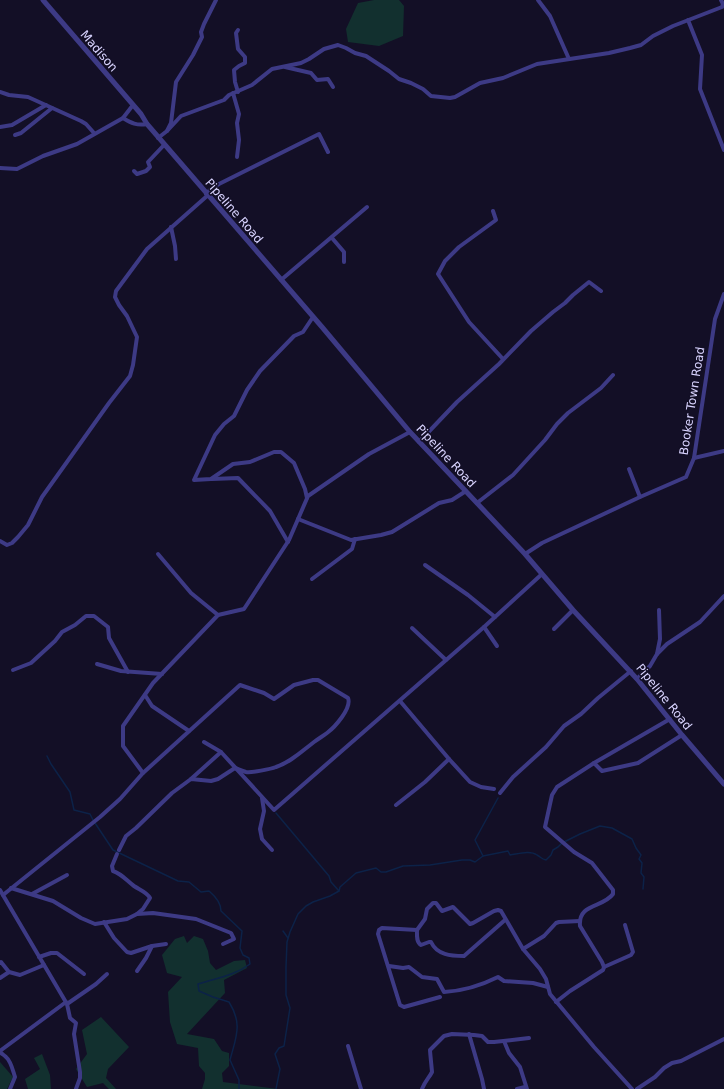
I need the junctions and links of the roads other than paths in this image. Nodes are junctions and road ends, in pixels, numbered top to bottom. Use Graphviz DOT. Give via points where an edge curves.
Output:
graph roads {
  1 [pos="43,0"];
  2 [pos="216,0"];
  3 [pos="538,0"];
  4 [pos="721,0"];
  5 [pos="688,20"];
  6 [pos="238,30"];
  7 [pos="569,59"];
  8 [pos="285,67"];
  9 [pos="333,87"];
  10 [pos="0,92"];
  11 [pos="235,92"];
  12 [pos="46,105"];
  13 [pos="133,105"];
  14 [pos="52,108"];
  15 [pos="123,118"];
  16 [pos="87,119"];
  17 [pos="81,121"];
  18 [pos="147,124"];
  19 [pos="0,127"];
  20 [pos="167,131"];
  21 [pos="94,133"];
  22 [pos="14,135"];
  23 [pos="158,138"];
  24 [pos="164,145"];
  25 [pos="724,150"];
  26 [pos="328,152"];
  27 [pos="237,157"];
  28 [pos="0,168"];
  29 [pos="134,171"];
  30 [pos="206,195"];
  31 [pos="367,207"];
  32 [pos="493,211"];
  33 [pos="171,227"];
  34 [pos="332,238"];
  35 [pos="176,259"];
  36 [pos="344,262"];
  37 [pos="281,280"];
  38 [pos="602,291"];
  39 [pos="724,294"];
  40 [pos="313,317"];
  41 [pos="504,359"];
  42 [pos="613,376"];
  43 [pos="410,432"];
  44 [pos="419,442"];
  45 [pos="724,451"];
  46 [pos="694,458"];
  47 [pos="629,469"];
  48 [pos="211,479"];
  49 [pos="305,490"];
  50 [pos="466,491"];
  51 [pos="314,492"];
  52 [pos="640,497"];
  53 [pos="307,498"];
  54 [pos="477,503"];
  55 [pos="298,519"];
  56 [pos="355,539"];
  57 [pos="0,541"];
  58 [pos="288,542"];
  59 [pos="158,554"];
  60 [pos="525,554"];
  61 [pos="425,565"];
  62 [pos="542,574"];
  63 [pos="312,579"];
  64 [pos="724,596"];
  65 [pos="573,610"];
  66 [pos="659,610"];
  67 [pos="218,615"];
  68 [pos="495,618"];
  69 [pos="484,627"];
  70 [pos="412,628"];
  71 [pos="554,629"];
  72 [pos="497,646"];
  73 [pos="657,654"];
  74 [pos="446,660"];
  75 [pos="97,664"];
  76 [pos="13,670"];
  77 [pos="630,671"];
  78 [pos="128,672"];
  79 [pos="162,674"];
  80 [pos="637,679"];
  81 [pos="145,695"];
  82 [pos="400,701"];
  83 [pos="670,719"];
  84 [pos="189,731"];
  85 [pos="682,735"];
  86 [pos="204,742"];
  87 [pos="221,752"];
  88 [pos="449,759"];
  89 [pos="594,763"];
  90 [pos="235,768"];
  91 [pos="143,774"];
  92 [pos="191,779"];
  93 [pos="724,784"];
  94 [pos="494,789"];
  95 [pos="500,793"];
  96 [pos="262,798"];
  97 [pos="396,805"];
  98 [pos="119,850"];
  99 [pos="272,850"];
  100 [pos="117,854"];
  101 [pos="67,875"];
  102 [pos="11,888"];
  103 [pos="0,890"];
  104 [pos="32,894"];
  105 [pos="3,895"];
  106 [pos="137,914"];
  107 [pos="505,920"];
  108 [pos="580,921"];
  109 [pos="104,922"];
  110 [pos="625,925"];
  111 [pos="417,930"];
  112 [pos="166,944"];
  113 [pos="223,944"];
  114 [pos="152,946"];
  115 [pos="523,949"];
  116 [pos="39,957"];
  117 [pos="0,963"];
  118 [pos="44,965"];
  119 [pos="389,966"];
  120 [pos="604,967"];
  121 [pos="136,971"];
  122 [pos="9,972"];
  123 [pos="84,974"];
  124 [pos="107,974"];
  125 [pos="0,978"];
  126 [pos="548,987"];
  127 [pos="440,997"];
  128 [pos="556,1002"];
  129 [pos="67,1003"];
  130 [pos="469,1034"];
  131 [pos="529,1038"];
  132 [pos="724,1039"];
  133 [pos="504,1041"];
  134 [pos="348,1046"];
  135 [pos="0,1051"];
  136 [pos="526,1088"];
  137 [pos="10,1089"];
  138 [pos="76,1089"];
  139 [pos="361,1089"];
  140 [pos="422,1089"];
  141 [pos="484,1089"];
  142 [pos="517,1089"];
  143 [pos="632,1089"];
  144 [pos="637,1089"];
  1 -- 13 [label="street, Madison"];
  2 -- 20 [label="street" via="204,24 202,37 176,82"];
  3 -- 7 [label="street" via="550,16"];
  4 -- 5 [label="street" via="722,7"];
  5 -- 7 [label="street" via="653,36 641,45"];
  5 -- 25 [label="street" via="702,55 700,89"];
  6 -- 11 [label="street" via="238,48 246,63 234,70"];
  7 -- 8 [label="street" via="537,64 503,78 480,82 450,98 430,96 423,89 399,79 366,56 338,45 324,49 301,63"];
  8 -- 9 [label="street" via="311,73 317,80 328,79"];
  8 -- 11 [label="street" via="272,69 252,85"];
  10 -- 12 [label="street" via="28,97"];
  11 -- 20 [label="street" via="213,105 181,116"];
  11 -- 27 [label="street" via="239,114 236,123 239,140"];
  12 -- 14 [label="street"];
  12 -- 19 [label="street" via="12,125"];
  13 -- 15 [label="street"];
  13 -- 18 [label="street, Madison"];
  14 -- 17 [label="street"];
  14 -- 22 [label="street"];
  15 -- 18 [label="street" via="140,126"];
  15 -- 21 [label="street"];
  16 -- 17 [label="street"];
  17 -- 21 [label="street"];
  18 -- 23 [label="street, Pipeline Road"];
  20 -- 23 [label="street"];
  21 -- 28 [label="street" via="77,144 17,169"];
  23 -- 24 [label="street, Pipeline Road"];
  24 -- 29 [label="street" via="148,162 150,167 146,171 137,174"];
  24 -- 30 [label="street, Pipeline Road"];
  26 -- 30 [label="street" via="319,134 218,184"];
  30 -- 33 [label="street"];
  30 -- 37 [label="street, Pipeline Road"];
  31 -- 34 [label="street"];
  32 -- 41 [label="street" via="496,220 459,247 445,261 438,274 469,322"];
  33 -- 35 [label="street"];
  33 -- 57 [label="street" via="147,249 116,291 115,297 137,337 130,376 42,497 28,525 12,543 7,545"];
  34 -- 36 [label="street" via="344,252"];
  34 -- 37 [label="street"];
  37 -- 40 [label="street, Pipeline Road"];
  38 -- 41 [label="street" via="589,282"];
  39 -- 46 [label="street, Booker Town Road" via="715,319"];
  40 -- 43 [label="street, Pipeline Road"];
  40 -- 48 [label="street" via="303,332 294,336 267,362 247,390 234,416 215,435 194,480"];
  41 -- 44 [label="street" via="457,402"];
  42 -- 54 [label="street" via="568,413 514,475"];
  43 -- 44 [label="street, Pipeline Road"];
  43 -- 51 [label="street" via="369,454"];
  44 -- 50 [label="street, Pipeline Road"];
  45 -- 46 [label="street"];
  46 -- 52 [label="street, Booker Town Road" via="686,478"];
  47 -- 52 [label="street"];
  48 -- 49 [label="street" via="233,464 250,462 274,452 281,452 294,463"];
  48 -- 58 [label="street" via="238,478 270,511"];
  49 -- 51 [label="street"];
  49 -- 53 [label="street"];
  50 -- 54 [label="street, Pipeline Road"];
  50 -- 56 [label="street" via="452,500 439,503 392,532"];
  51 -- 53 [label="street"];
  52 -- 60 [label="street, Booker Town Road" via="546,541"];
  53 -- 55 [label="street"];
  54 -- 60 [label="street, Pipeline Road"];
  55 -- 56 [label="street" via="351,540"];
  55 -- 58 [label="street"];
  56 -- 63 [label="street" via="352,549"];
  58 -- 67 [label="street" via="244,609"];
  59 -- 67 [label="street" via="191,593"];
  60 -- 62 [label="street, Pipeline Road"];
  61 -- 68 [label="street" via="468,595"];
  62 -- 65 [label="street, Pipeline Road"];
  62 -- 68 [label="street"];
  64 -- 73 [label="street" via="700,622 667,644"];
  65 -- 71 [label="street"];
  65 -- 77 [label="street, Pipeline Road"];
  66 -- 73 [label="street" via="660,639"];
  67 -- 79 [label="street"];
  68 -- 69 [label="street"];
  69 -- 72 [label="street"];
  69 -- 74 [label="street"];
  70 -- 74 [label="street"];
  73 -- 80 [label="street" via="650,666"];
  74 -- 82 [label="street"];
  75 -- 78 [label="street"];
  76 -- 78 [label="street" via="31,663 62,632 86,616 94,616 108,627 109,638"];
  77 -- 80 [label="street, Pipeline Road"];
  77 -- 95 [label="street" via="564,726"];
  78 -- 79 [label="street"];
  79 -- 81 [label="street"];
  80 -- 83 [label="street, Pipeline Road"];
  81 -- 84 [label="street" via="152,706"];
  81 -- 91 [label="street" via="123,726 123,746"];
  82 -- 88 [label="street"];
  82 -- 96 [label="street" via="274,810"];
  83 -- 85 [label="street, Pipeline Road"];
  83 -- 89 [label="street"];
  84 -- 90 [label="street" via="240,685 274,699 294,685 318,680 348,698 345,712 328,733 287,763 267,770 248,772"];
  84 -- 91 [label="street"];
  85 -- 89 [label="street" via="638,763 602,771"];
  85 -- 93 [label="street, Pipeline Road"];
  86 -- 87 [label="street"];
  87 -- 90 [label="street"];
  87 -- 92 [label="street"];
  88 -- 94 [label="street" via="476,786"];
  88 -- 97 [label="street"];
  89 -- 108 [label="street" via="558,787 552,795 545,827 592,863 613,890 611,897 585,911"];
  90 -- 92 [label="street" via="218,780"];
  90 -- 96 [label="street"];
  91 -- 102 [label="street" via="100,817"];
  92 -- 98 [label="street" via="172,793 126,836"];
  96 -- 99 [label="street" via="262,839"];
  100 -- 106 [label="street" via="112,866 113,871 150,898"];
  101 -- 104 [label="street"];
  102 -- 104 [label="street"];
  102 -- 105 [label="street"];
  103 -- 105 [label="street"];
  104 -- 109 [label="street" via="53,901 95,924"];
  105 -- 116 [label="street"];
  106 -- 109 [label="street" via="127,919"];
  106 -- 113 [label="street" via="153,913 196,919 231,933 234,939"];
  107 -- 111 [label="street" via="464,956 438,952 431,942 421,946"];
  107 -- 111 [label="street" via="498,910 470,924 453,908 442,911 433,903"];
  107 -- 115 [label="street"];
  108 -- 115 [label="street" via="556,923 544,936"];
  108 -- 120 [label="street" via="580,926"];
  109 -- 114 [label="street" via="127,952"];
  110 -- 120 [label="street" via="634,952"];
  111 -- 119 [label="street" via="379,930 378,934"];
  112 -- 114 [label="street"];
  114 -- 121 [label="street"];
  115 -- 126 [label="street" via="546,978"];
  116 -- 118 [label="street"];
  116 -- 123 [label="street" via="57,953"];
  117 -- 122 [label="street"];
  118 -- 122 [label="street" via="20,975"];
  118 -- 129 [label="street"];
  119 -- 126 [label="street" via="409,967 422,978 437,979 444,992 488,983 498,977 504,981"];
  119 -- 127 [label="street" via="400,1005 404,1007"];
  120 -- 128 [label="street"];
  122 -- 125 [label="street"];
  124 -- 129 [label="street"];
  126 -- 128 [label="street"];
  128 -- 143 [label="street"];
  129 -- 135 [label="street"];
  129 -- 138 [label="street" via="70,1018 76,1023 74,1034 80,1078"];
  130 -- 133 [label="street" via="482,1036 488,1042"];
  130 -- 140 [label="street" via="444,1036 431,1048 432,1072"];
  130 -- 141 [label="street"];
  131 -- 133 [label="street"];
  132 -- 144 [label="street" via="672,1063"];
  133 -- 136 [label="street" via="509,1053 520,1067"];
  134 -- 139 [label="street"];
  135 -- 137 [label="street" via="11,1065 15,1077"];
  136 -- 142 [label="street"];
}
